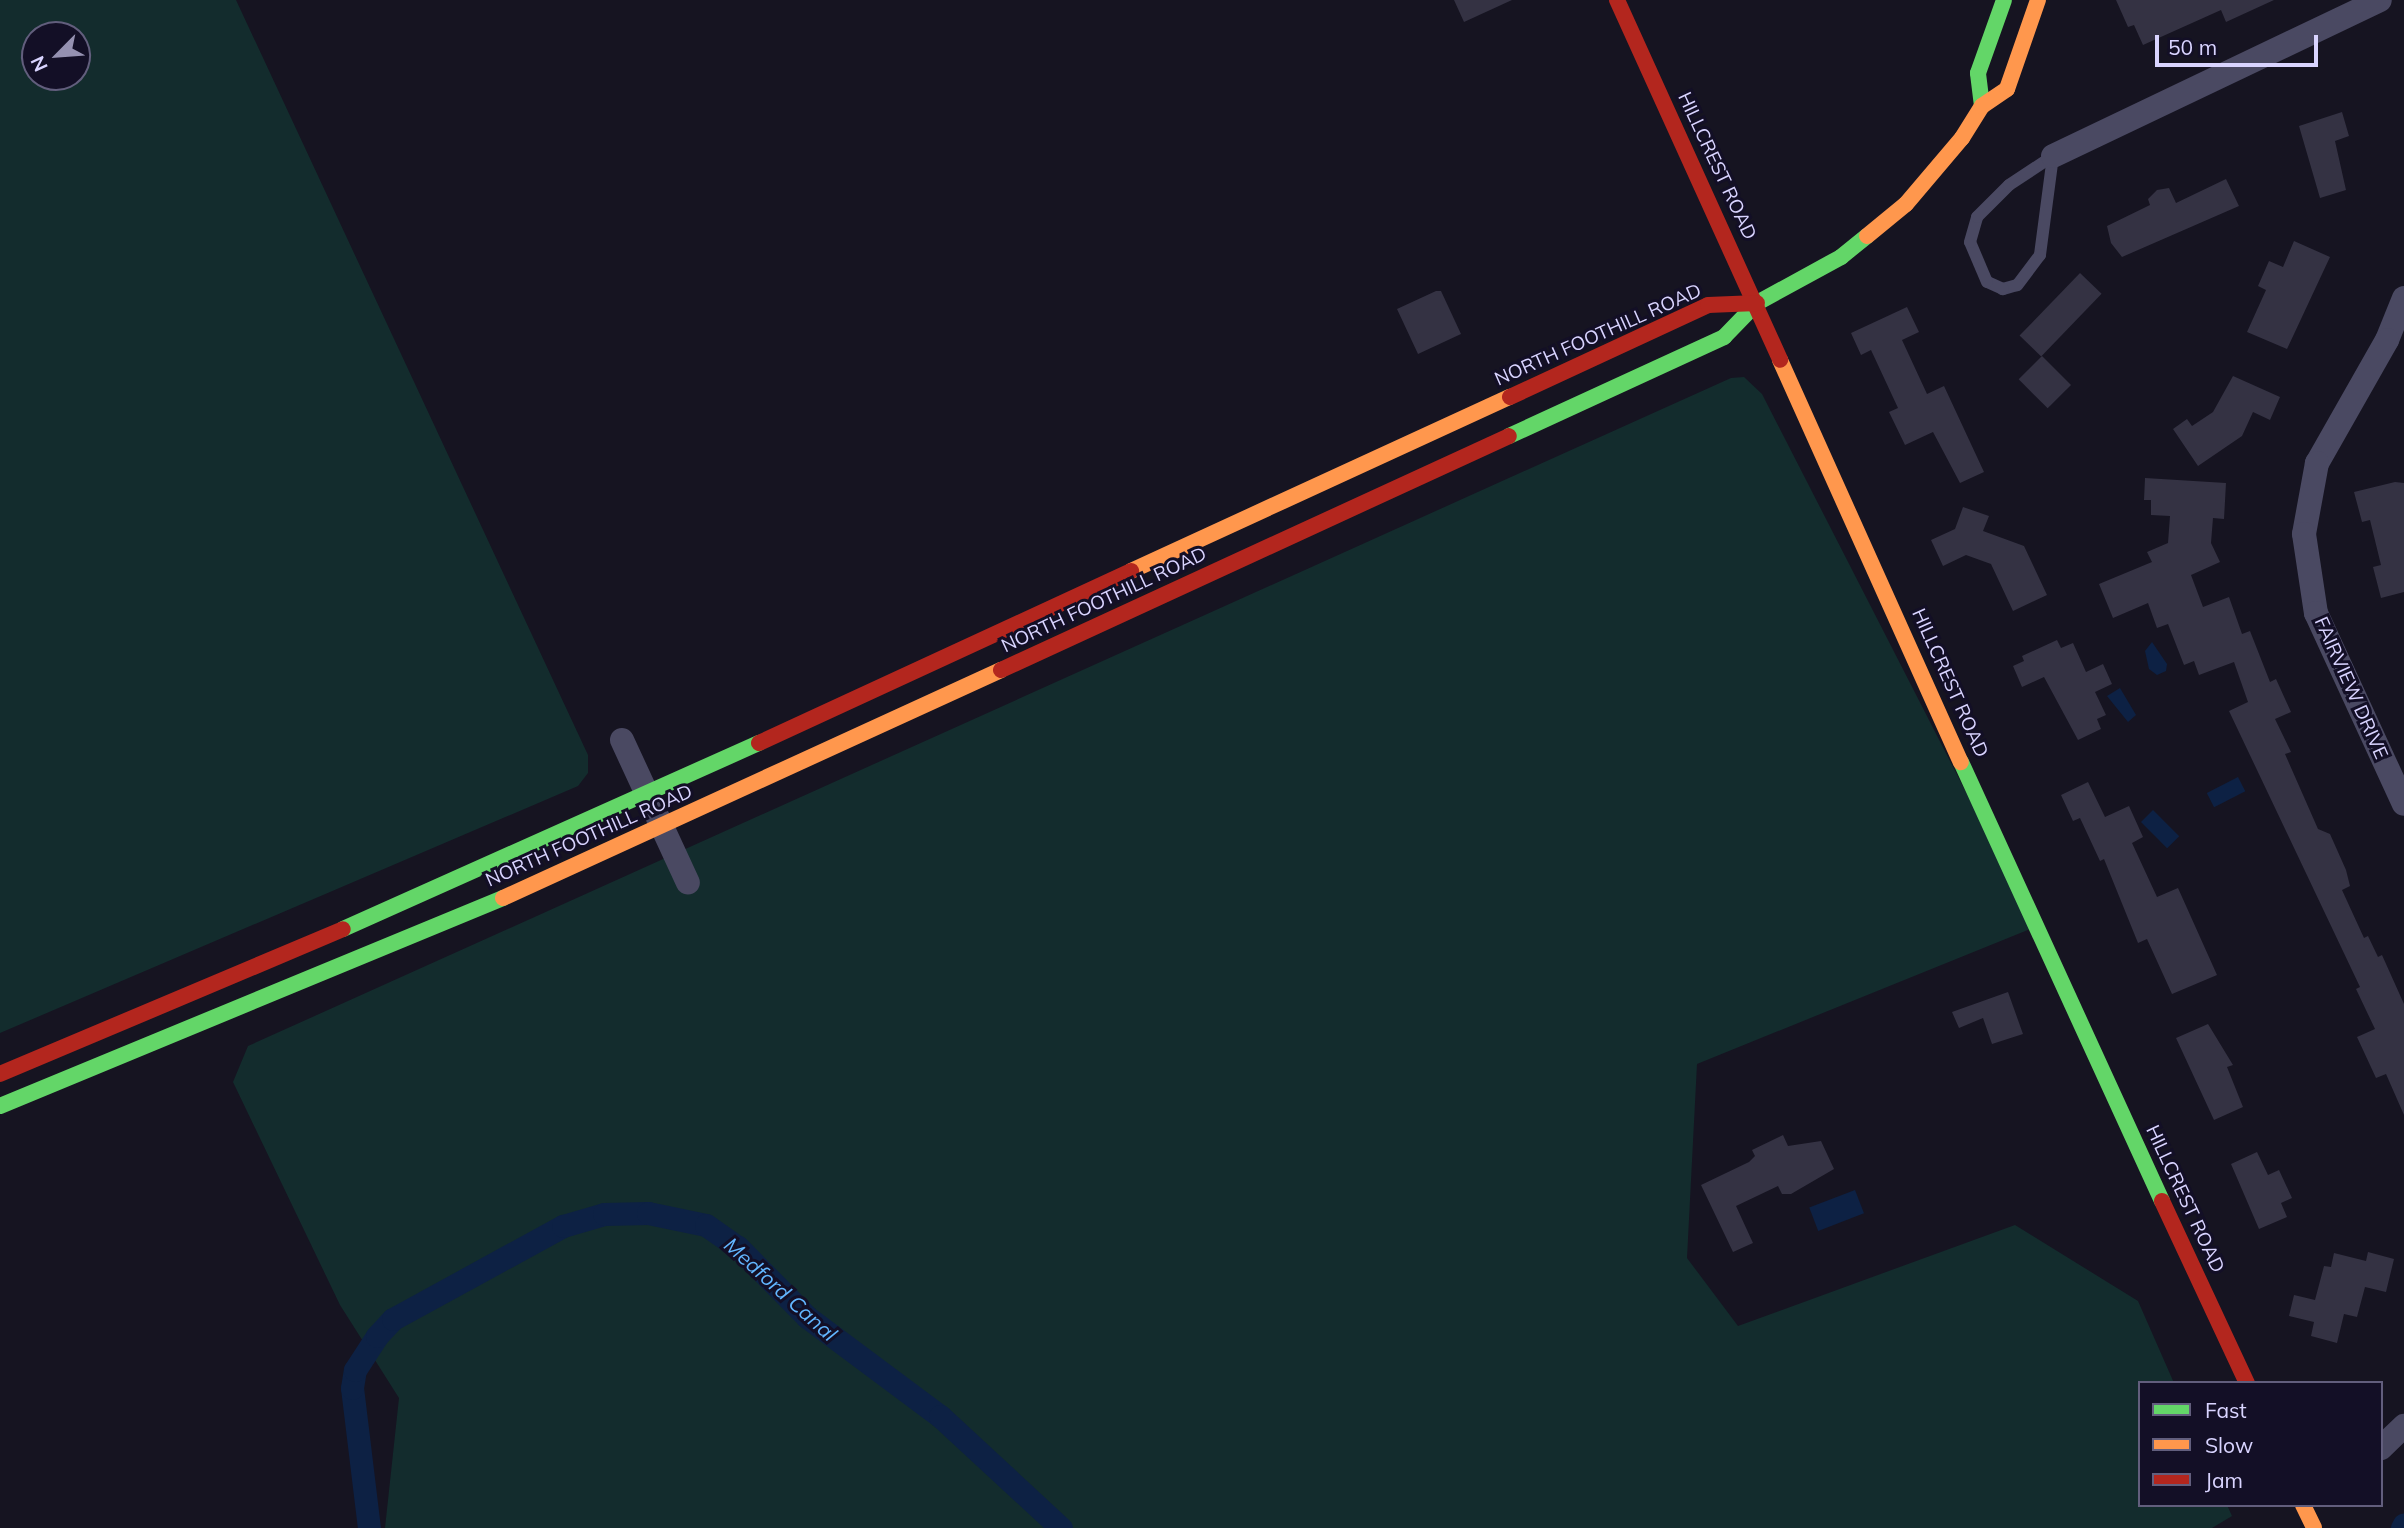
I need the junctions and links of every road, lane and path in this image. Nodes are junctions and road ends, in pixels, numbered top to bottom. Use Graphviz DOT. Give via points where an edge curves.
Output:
graph roads {
  1 [pos="1617,0"];
  2 [pos="2004,0"];
  3 [pos="2038,0"];
  4 [pos="2380,0"];
  5 [pos="1982,106"];
  6 [pos="2053,156"];
  7 [pos="2404,298"];
  8 [pos="1757,303"];
  9 [pos="622,740"];
  10 [pos="648,795"];
  11 [pos="2404,804"];
  12 [pos="662,827"];
  13 [pos="688,883"];
  14 [pos="0,1074"];
  15 [pos="0,1106"];
  16 [pos="2246,1381"];
  17 [pos="2404,1426"];
  18 [pos="2383,1446"];
  1 -- 8 [label="main road, HILLCREST ROAD"];
  2 -- 5 [label="main road" via="1979,74"];
  3 -- 5 [label="main road" via="2007,89"];
  4 -- 6 [label="street"];
  5 -- 8 [label="main road" via="1930,179 1889,221 1819,271"];
  6 -- 6 [label="lane" via="2010,185 1977,217 1970,242 1976,267 1987,282 2003,289 2017,285 2040,255"];
  7 -- 11 [label="street, FAIRVIEW DRIVE" via="2387,340 2317,463 2304,534 2316,613"];
  8 -- 10 [label="main road, NORTH FOOTHILL ROAD" via="1708,305"];
  8 -- 12 [label="main road, NORTH FOOTHILL ROAD" via="1724,337"];
  8 -- 16 [label="main road, HILLCREST ROAD" via="2075,1014"];
  9 -- 10 [label="street"];
  10 -- 12 [label="street"];
  10 -- 14 [label="main road, NORTH FOOTHILL ROAD"];
  12 -- 13 [label="street"];
  12 -- 15 [label="main road, NORTH FOOTHILL ROAD" via="505,898"];
  17 -- 18 [label="street"];
}
